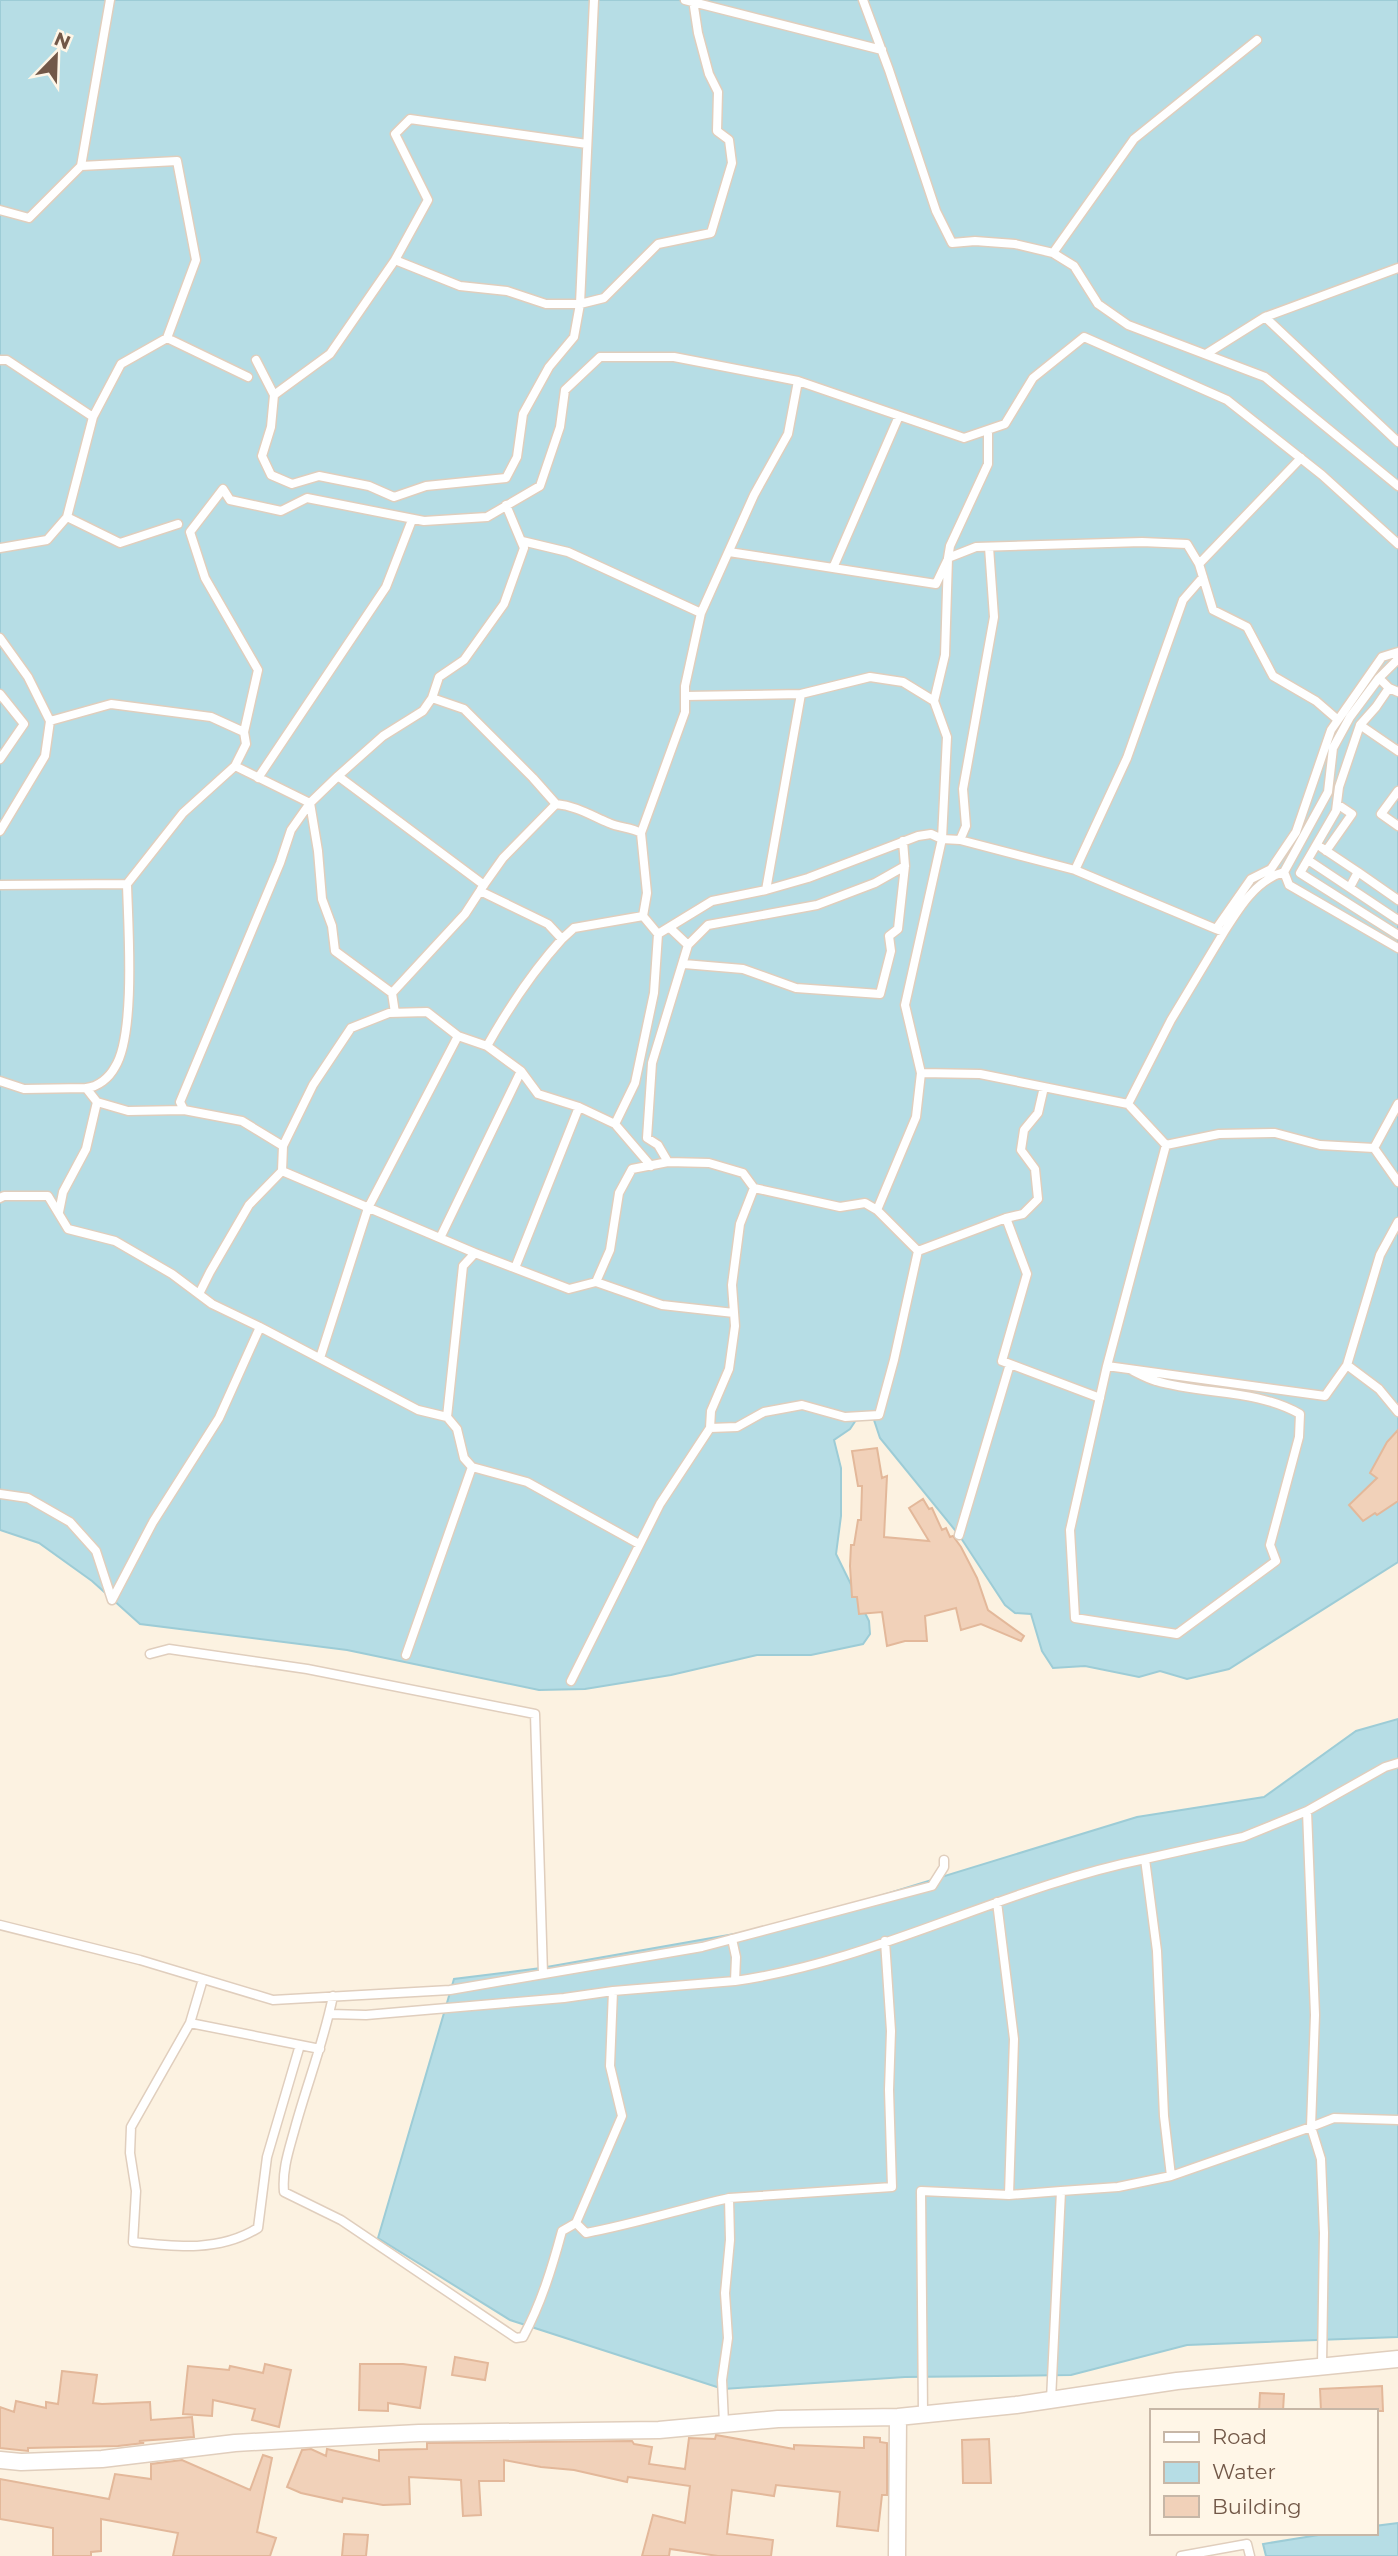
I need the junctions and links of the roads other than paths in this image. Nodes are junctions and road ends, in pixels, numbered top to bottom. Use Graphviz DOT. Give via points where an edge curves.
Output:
graph roads {
  1 [pos="110,0"];
  2 [pos="594,0"];
  3 [pos="863,0"];
  4 [pos="691,1"];
  5 [pos="1257,40"];
  6 [pos="882,50"];
  7 [pos="587,144"];
  8 [pos="81,166"];
  9 [pos="0,210"];
  10 [pos="1053,253"];
  11 [pos="396,260"];
  12 [pos="1398,268"];
  13 [pos="580,304"];
  14 [pos="1265,317"];
  15 [pos="167,338"];
  16 [pos="1206,354"];
  17 [pos="0,359"];
  18 [pos="256,360"];
  19 [pos="248,377"];
  20 [pos="798,381"];
  21 [pos="274,394"];
  22 [pos="900,416"];
  23 [pos="93,417"];
  24 [pos="988,430"];
  25 [pos="1398,442"];
  26 [pos="1301,458"];
  27 [pos="1398,486"];
  28 [pos="506,505"];
  29 [pos="67,517"];
  30 [pos="412,520"];
  31 [pos="178,524"];
  32 [pos="522,541"];
  33 [pos="1398,544"];
  34 [pos="989,547"];
  35 [pos="0,548"];
  36 [pos="729,552"];
  37 [pos="948,558"];
  38 [pos="1199,564"];
  39 [pos="833,568"];
  40 [pos="1203,577"];
  41 [pos="701,613"];
  42 [pos="0,638"];
  43 [pos="1398,652"];
  44 [pos="1398,659"];
  45 [pos="1379,678"];
  46 [pos="1389,688"];
  47 [pos="1398,692"];
  48 [pos="0,694"];
  49 [pos="801,694"];
  50 [pos="685,696"];
  51 [pos="432,698"];
  52 [pos="934,701"];
  53 [pos="1338,720"];
  54 [pos="50,721"];
  55 [pos="1360,725"];
  56 [pos="244,732"];
  57 [pos="1398,751"];
  58 [pos="0,759"];
  59 [pos="235,766"];
  60 [pos="338,776"];
  61 [pos="258,778"];
  62 [pos="1398,791"];
  63 [pos="310,803"];
  64 [pos="556,804"];
  65 [pos="1337,804"];
  66 [pos="1398,826"];
  67 [pos="0,831"];
  68 [pos="641,833"];
  69 [pos="942,839"];
  70 [pos="960,840"];
  71 [pos="903,841"];
  72 [pos="1317,845"];
  73 [pos="1326,851"];
  74 [pos="1308,860"];
  75 [pos="905,866"];
  76 [pos="1075,870"];
  77 [pos="1284,872"];
  78 [pos="1359,872"];
  79 [pos="127,884"];
  80 [pos="0,885"];
  81 [pos="1350,887"];
  82 [pos="482,888"];
  83 [pos="766,890"];
  84 [pos="1398,900"];
  85 [pos="643,916"];
  86 [pos="1398,920"];
  87 [pos="670,928"];
  88 [pos="1220,930"];
  89 [pos="658,934"];
  90 [pos="1398,935"];
  91 [pos="562,939"];
  92 [pos="688,945"];
  93 [pos="1398,948"];
  94 [pos="684,964"];
  95 [pos="392,993"];
  96 [pos="395,1013"];
  97 [pos="458,1036"];
  98 [pos="487,1046"];
  99 [pos="521,1070"];
  100 [pos="921,1073"];
  101 [pos="0,1081"];
  102 [pos="1044,1087"];
  103 [pos="86,1088"];
  104 [pos="97,1102"];
  105 [pos="1128,1104"];
  106 [pos="1398,1104"];
  107 [pos="579,1107"];
  108 [pos="184,1110"];
  109 [pos="615,1124"];
  110 [pos="1166,1145"];
  111 [pos="283,1146"];
  112 [pos="1374,1148"];
  113 [pos="668,1162"];
  114 [pos="651,1166"];
  115 [pos="282,1171"];
  116 [pos="1398,1182"];
  117 [pos="754,1188"];
  118 [pos="0,1198"];
  119 [pos="368,1208"];
  120 [pos="877,1210"];
  121 [pos="59,1212"];
  122 [pos="1006,1218"];
  123 [pos="1398,1222"];
  124 [pos="440,1238"];
  125 [pos="918,1251"];
  126 [pos="475,1253"];
  127 [pos="515,1269"];
  128 [pos="596,1282"];
  129 [pos="199,1294"];
  130 [pos="734,1313"];
  131 [pos="260,1327"];
  132 [pos="320,1358"];
  133 [pos="1010,1364"];
  134 [pos="1347,1365"];
  135 [pos="1107,1366"];
  136 [pos="1131,1370"];
  137 [pos="1100,1398"];
  138 [pos="1398,1412"];
  139 [pos="447,1417"];
  140 [pos="710,1428"];
  141 [pos="472,1467"];
  142 [pos="0,1494"];
  143 [pos="960,1535"];
  144 [pos="639,1544"];
  145 [pos="150,1654"];
  146 [pos="406,1655"];
  147 [pos="571,1681"];
  148 [pos="1398,1763"];
  149 [pos="1307,1811"];
  150 [pos="1145,1859"];
  151 [pos="944,1860"];
  152 [pos="998,1902"];
  153 [pos="0,1925"];
  154 [pos="732,1939"];
  155 [pos="885,1941"];
  156 [pos="543,1974"];
  157 [pos="203,1979"];
  158 [pos="735,1981"];
  159 [pos="613,1991"];
  160 [pos="333,1996"];
  161 [pos="329,2014"];
  162 [pos="190,2024"];
  163 [pos="300,2045"];
  164 [pos="320,2049"];
  165 [pos="1398,2120"];
  166 [pos="1311,2127"];
  167 [pos="1171,2176"];
  168 [pos="1061,2191"];
  169 [pos="1009,2195"];
  170 [pos="729,2198"];
  171 [pos="576,2223"];
  172 [pos="1398,2360"];
  173 [pos="1322,2365"];
  174 [pos="1051,2400"];
  175 [pos="923,2414"];
  176 [pos="898,2417"];
  177 [pos="724,2423"];
  178 [pos="0,2460"];
  179 [pos="897,2556"];
  180 [pos="1181,2556"];
  181 [pos="1250,2556"];
  1 -- 8 [label="lane"];
  2 -- 7 [label="lane"];
  3 -- 6 [label="lane"];
  4 -- 6 [label="lane"];
  4 -- 13 [label="lane" via="709,74 718,92 717,131 729,140 732,163 711,233 658,244 604,298"];
  5 -- 10 [label="lane" via="1134,139"];
  6 -- 10 [label="lane" via="936,211 952,243 1015,244"];
  7 -- 11 [label="lane" via="410,119 395,134 428,200"];
  7 -- 13 [label="lane"];
  8 -- 9 [label="lane" via="29,218"];
  8 -- 15 [label="lane" via="177,162 196,260"];
  10 -- 16 [label="lane" via="1074,265 1098,304 1128,325"];
  11 -- 13 [label="lane" via="460,286 507,292 546,304"];
  11 -- 21 [label="lane" via="330,354"];
  12 -- 14 [label="lane"];
  13 -- 21 [label="lane" via="574,337 549,367 523,414 517,457 506,478 426,486 394,497 369,486 320,476 292,484 271,475 262,456"];
  14 -- 16 [label="lane"];
  14 -- 25 [label="lane"];
  15 -- 19 [label="lane"];
  15 -- 23 [label="lane" via="121,364"];
  16 -- 27 [label="lane" via="1265,377"];
  17 -- 23 [label="lane"];
  18 -- 21 [label="lane"];
  20 -- 22 [label="lane"];
  20 -- 28 [label="lane" via="674,357 600,357 565,390 560,427 540,486"];
  20 -- 36 [label="lane" via="788,434"];
  22 -- 24 [label="lane" via="964,438"];
  22 -- 39 [label="lane"];
  23 -- 29 [label="lane"];
  24 -- 26 [label="lane" via="1005,424 1033,378 1084,337 1227,400"];
  24 -- 37 [label="lane" via="988,464"];
  26 -- 33 [label="lane"];
  26 -- 38 [label="lane"];
  28 -- 30 [label="lane" via="487,517"];
  28 -- 32 [label="lane"];
  29 -- 31 [label="lane" via="120,543"];
  29 -- 35 [label="lane" via="47,540"];
  30 -- 56 [label="lane" via="307,498 281,510 230,500 223,489 190,532 205,578 258,670"];
  30 -- 61 [label="lane" via="386,587"];
  32 -- 41 [label="lane" via="568,552"];
  32 -- 51 [label="lane" via="524,548 504,604 464,660 439,677"];
  34 -- 37 [label="lane"];
  34 -- 38 [label="lane" via="1187,544"];
  34 -- 70 [label="lane" via="994,617 963,789 966,826"];
  36 -- 39 [label="lane"];
  36 -- 41 [label="lane"];
  37 -- 39 [label="lane" via="936,584"];
  37 -- 52 [label="lane" via="945,655"];
  38 -- 40 [label="lane"];
  40 -- 53 [label="lane" via="1213,610 1247,627 1273,676"];
  40 -- 76 [label="lane" via="1183,600 1127,758"];
  41 -- 50 [label="lane"];
  42 -- 54 [label="lane" via="28,677"];
  43 -- 53 [label="lane" via="1381,657"];
  44 -- 45 [label="lane"];
  45 -- 46 [label="lane"];
  45 -- 77 [label="lane" via="1333,748 1328,792"];
  46 -- 47 [label="lane"];
  46 -- 55 [label="lane"];
  48 -- 58 [label="lane" via="24,724"];
  49 -- 50 [label="lane"];
  49 -- 52 [label="lane" via="870,677 903,682"];
  49 -- 83 [label="lane"];
  50 -- 68 [label="lane" via="685,712"];
  51 -- 60 [label="lane" via="423,711 383,736"];
  51 -- 64 [label="lane" via="464,709"];
  52 -- 69 [label="lane" via="947,737"];
  53 -- 88 [label="lane" via="1296,832 1271,869 1251,879"];
  54 -- 56 [label="lane" via="111,704 211,717"];
  54 -- 67 [label="lane" via="45,756"];
  55 -- 57 [label="lane"];
  55 -- 65 [label="lane"];
  56 -- 59 [label="lane" via="246,744"];
  59 -- 61 [label="lane"];
  59 -- 79 [label="lane" via="183,813"];
  60 -- 63 [label="lane"];
  60 -- 82 [label="lane"];
  61 -- 63 [label="lane"];
  62 -- 66 [label="lane" via="1381,814"];
  63 -- 95 [label="lane" via="322,899 335,951"];
  63 -- 108 [label="lane" via="291,830 180,1102"];
  64 -- 68 [label="lane" via="575,806"];
  64 -- 82 [label="lane" via="503,858"];
  65 -- 72 [label="lane"];
  65 -- 73 [label="lane" via="1353,814"];
  68 -- 85 [label="lane" via="647,893"];
  69 -- 70 [label="lane"];
  69 -- 71 [label="lane" via="931,834"];
  69 -- 100 [label="lane" via="905,1005"];
  70 -- 76 [label="lane"];
  71 -- 75 [label="lane"];
  71 -- 83 [label="lane"];
  72 -- 73 [label="lane"];
  72 -- 74 [label="lane"];
  73 -- 78 [label="lane"];
  74 -- 81 [label="lane"];
  74 -- 90 [label="lane" via="1300,873"];
  75 -- 92 [label="lane" via="817,905 708,925"];
  75 -- 94 [label="lane" via="898,929 889,936 891,951 880,994 796,988 743,970"];
  76 -- 88 [label="lane"];
  77 -- 88 [label="lane" via="1269,876"];
  77 -- 93 [label="lane" via="1289,885"];
  78 -- 81 [label="lane"];
  78 -- 84 [label="lane"];
  79 -- 80 [label="lane"];
  79 -- 103 [label="lane" via="130,967 125,1040 116,1067 96,1087"];
  81 -- 86 [label="lane"];
  82 -- 91 [label="lane" via="548,925"];
  82 -- 95 [label="lane" via="465,914"];
  83 -- 87 [label="lane" via="712,901"];
  85 -- 89 [label="lane"];
  85 -- 91 [label="lane" via="573,928"];
  87 -- 89 [label="lane"];
  87 -- 92 [label="lane"];
  88 -- 105 [label="lane"];
  89 -- 109 [label="lane" via="654,993 635,1083"];
  91 -- 98 [label="lane" via="510,1005"];
  92 -- 94 [label="lane"];
  94 -- 113 [label="lane" via="652,1063 647,1138 658,1145"];
  95 -- 96 [label="lane"];
  96 -- 97 [label="lane" via="427,1012"];
  96 -- 111 [label="lane" via="351,1028 313,1085"];
  97 -- 98 [label="lane"];
  97 -- 119 [label="lane"];
  98 -- 99 [label="lane"];
  99 -- 107 [label="lane" via="538,1094"];
  99 -- 124 [label="lane"];
  100 -- 102 [label="lane" via="980,1074"];
  100 -- 120 [label="lane" via="916,1117"];
  101 -- 103 [label="lane" via="24,1089"];
  102 -- 105 [label="lane"];
  102 -- 122 [label="lane" via="1038,1113 1024,1130 1021,1150 1035,1169 1038,1199 1023,1214"];
  103 -- 104 [label="lane"];
  104 -- 108 [label="lane" via="128,1111"];
  104 -- 121 [label="lane" via="86,1149 63,1192"];
  105 -- 110 [label="lane"];
  106 -- 112 [label="lane"];
  107 -- 109 [label="lane"];
  107 -- 127 [label="lane"];
  108 -- 111 [label="lane" via="242,1121"];
  109 -- 114 [label="lane"];
  110 -- 112 [label="lane" via="1219,1134 1275,1133 1320,1145"];
  110 -- 135 [label="lane"];
  111 -- 115 [label="lane"];
  112 -- 116 [label="lane"];
  113 -- 114 [label="lane"];
  113 -- 117 [label="lane" via="709,1163 743,1173"];
  114 -- 128 [label="lane" via="632,1169 619,1193 610,1250"];
  115 -- 119 [label="lane"];
  115 -- 129 [label="lane" via="249,1205"];
  117 -- 120 [label="lane" via="840,1207 865,1203"];
  117 -- 130 [label="lane" via="740,1224 732,1286"];
  118 -- 121 [label="lane" via="48,1196"];
  119 -- 124 [label="lane"];
  119 -- 132 [label="lane"];
  120 -- 125 [label="lane"];
  121 -- 129 [label="lane" via="68,1228 115,1241"];
  122 -- 125 [label="lane"];
  122 -- 133 [label="lane" via="1027,1274 1002,1361"];
  123 -- 134 [label="lane" via="1380,1255"];
  124 -- 126 [label="lane"];
  125 -- 140 [label="lane" via="879,1415 845,1417 802,1405 764,1412 737,1426"];
  126 -- 127 [label="lane"];
  126 -- 139 [label="lane" via="463,1266"];
  127 -- 128 [label="lane" via="569,1289"];
  128 -- 130 [label="lane" via="662,1304"];
  129 -- 131 [label="lane"];
  130 -- 140 [label="lane" via="729,1369 710,1412"];
  131 -- 132 [label="lane"];
  131 -- 142 [label="lane" via="219,1418 153,1522 112,1600 96,1551 70,1522 27,1498"];
  132 -- 139 [label="lane" via="418,1410"];
  133 -- 137 [label="lane"];
  133 -- 143 [label="lane"];
  134 -- 136 [label="lane" via="1325,1396"];
  134 -- 138 [label="lane" via="1379,1389"];
  135 -- 136 [label="lane"];
  135 -- 137 [label="lane"];
  136 -- 137 [label="lane" via="1155,1381 1248,1397 1300,1414 1299,1437 1270,1545 1276,1560 1177,1634 1075,1618 1070,1530"];
  139 -- 141 [label="lane" via="457,1429 464,1458"];
  140 -- 144 [label="lane"];
  141 -- 144 [label="lane" via="527,1482"];
  141 -- 146 [label="lane"];
  144 -- 147 [label="lane"];
  145 -- 156 [label="lane" via="169,1650 307,1669 535,1714"];
  148 -- 149 [label="lane"];
  149 -- 150 [label="lane" via="1243,1837"];
  149 -- 166 [label="lane" via="1315,2015"];
  150 -- 152 [label="lane"];
  150 -- 167 [label="lane" via="1157,1951"];
  151 -- 154 [label="lane" via="932,1886"];
  152 -- 155 [label="lane"];
  152 -- 169 [label="lane" via="1014,2039"];
  153 -- 157 [label="lane"];
  154 -- 156 [label="lane"];
  154 -- 158 [label="lane"];
  155 -- 158 [label="lane" via="813,1965"];
  155 -- 170 [label="lane" via="892,2187"];
  156 -- 160 [label="lane" via="450,1990"];
  157 -- 160 [label="lane" via="273,2000"];
  157 -- 162 [label="lane"];
  158 -- 159 [label="lane"];
  159 -- 161 [label="lane" via="366,2015"];
  159 -- 171 [label="lane" via="610,2066 622,2116"];
  160 -- 161 [label="lane"];
  161 -- 164 [label="lane"];
  162 -- 163 [label="lane"];
  162 -- 163 [label="lane" via="131,2127 136,2191 133,2242 187,2248 243,2238 258,2228 267,2157"];
  163 -- 164 [label="lane"];
  164 -- 171 [label="lane" via="282,2174 284,2192 341,2220 516,2339 523,2337 529,2326 562,2231"];
  165 -- 166 [label="lane" via="1334,2118"];
  166 -- 167 [label="lane"];
  166 -- 173 [label="lane" via="1321,2159"];
  167 -- 168 [label="lane" via="1118,2187"];
  168 -- 169 [label="lane"];
  168 -- 174 [label="lane"];
  169 -- 175 [label="lane" via="921,2191"];
  170 -- 171 [label="lane" via="586,2233"];
  170 -- 177 [label="lane"];
  172 -- 173 [label="street"];
  173 -- 174 [label="street"];
  174 -- 175 [label="street"];
  175 -- 176 [label="street"];
  176 -- 177 [label="street"];
  176 -- 179 [label="street"];
  177 -- 178 [label="street" via="659,2430 323,2438 102,2459"];
  180 -- 181 [label="lane" via="1247,2544"];
}
